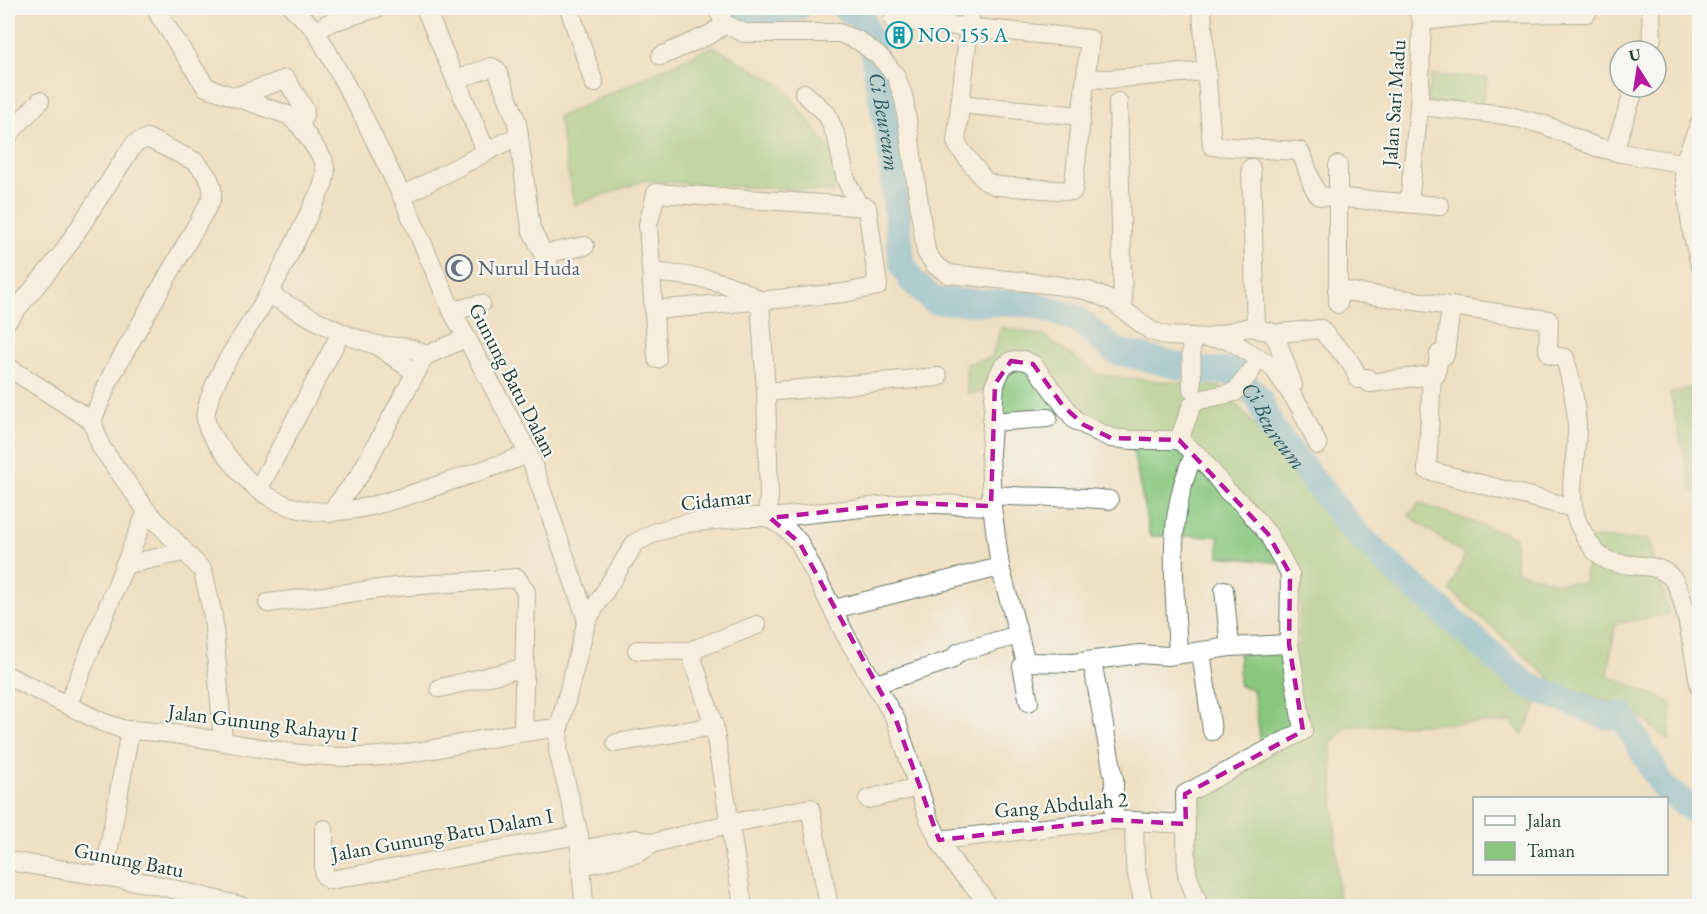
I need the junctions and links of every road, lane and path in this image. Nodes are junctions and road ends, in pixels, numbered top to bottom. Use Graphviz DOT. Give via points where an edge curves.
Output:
graph roads {
  1 [pos="157,8"];
  2 [pos="293,8"];
  3 [pos="377,8"];
  4 [pos="425,8"];
  5 [pos="569,8"];
  6 [pos="971,8"];
  7 [pos="1651,8"];
  8 [pos="1489,11"];
  9 [pos="1202,12"];
  10 [pos="1587,13"];
  11 [pos="1419,14"];
  12 [pos="721,16"];
  13 [pos="893,20"];
  14 [pos="968,28"];
  15 [pos="316,31"];
  16 [pos="1652,39"];
  17 [pos="662,56"];
  18 [pos="1207,71"];
  19 [pos="1086,78"];
  20 [pos="456,80"];
  21 [pos="594,82"];
  22 [pos="804,93"];
  23 [pos="234,97"];
  24 [pos="1631,99"];
  25 [pos="40,100"];
  26 [pos="1118,102"];
  27 [pos="960,104"];
  28 [pos="1419,106"];
  29 [pos="1081,116"];
  30 [pos="1700,123"];
  31 [pos="301,127"];
  32 [pos="8,135"];
  33 [pos="519,135"];
  34 [pos="1614,151"];
  35 [pos="486,152"];
  36 [pos="1338,165"];
  37 [pos="1691,166"];
  38 [pos="1251,168"];
  39 [pos="846,180"];
  40 [pos="402,196"];
  41 [pos="1336,198"];
  42 [pos="1409,203"];
  43 [pos="831,205"];
  44 [pos="860,206"];
  45 [pos="1440,206"];
  46 [pos="585,246"];
  47 [pos="1700,265"];
  48 [pos="652,272"];
  49 [pos="268,294"];
  50 [pos="760,301"];
  51 [pos="481,304"];
  52 [pos="1451,306"];
  53 [pos="1122,308"];
  54 [pos="654,310"];
  55 [pos="452,311"];
  56 [pos="8,320"];
  57 [pos="1256,328"];
  58 [pos="341,333"];
  59 [pos="1280,333"];
  60 [pos="1213,337"];
  61 [pos="1191,341"];
  62 [pos="457,342"];
  63 [pos="376,345"];
  64 [pos="425,356"];
  65 [pos="657,359"];
  66 [pos="8,367"];
  67 [pos="1252,370"];
  68 [pos="416,373"];
  69 [pos="1432,375"];
  70 [pos="938,377"];
  71 [pos="1192,389"];
  72 [pos="766,392"];
  73 [pos="1300,407"];
  74 [pos="1048,418"];
  75 [pos="92,421"];
  76 [pos="992,422"];
  77 [pos="1179,440"];
  78 [pos="1318,445"];
  79 [pos="1195,453"];
  80 [pos="529,454"];
  81 [pos="359,476"];
  82 [pos="258,490"];
  83 [pos="1109,500"];
  84 [pos="991,501"];
  85 [pos="376,506"];
  86 [pos="1573,508"];
  87 [pos="147,511"];
  88 [pos="330,513"];
  89 [pos="768,517"];
  90 [pos="184,552"];
  91 [pos="124,565"];
  92 [pos="1000,567"];
  93 [pos="1224,590"];
  94 [pos="268,603"];
  95 [pos="834,609"];
  96 [pos="587,620"];
  97 [pos="757,625"];
  98 [pos="1018,635"];
  99 [pos="1289,644"];
  100 [pos="1230,647"];
  101 [pos="637,650"];
  102 [pos="690,651"];
  103 [pos="1201,651"];
  104 [pos="1178,654"];
  105 [pos="1092,661"];
  106 [pos="1026,662"];
  107 [pos="523,668"];
  108 [pos="8,676"];
  109 [pos="876,684"];
  110 [pos="440,688"];
  111 [pos="1700,688"];
  112 [pos="1029,702"];
  113 [pos="68,704"];
  114 [pos="714,726"];
  115 [pos="559,728"];
  116 [pos="130,730"];
  117 [pos="522,731"];
  118 [pos="1212,731"];
  119 [pos="224,741"];
  120 [pos="616,743"];
  121 [pos="919,787"];
  122 [pos="868,799"];
  123 [pos="1114,820"];
  124 [pos="1134,821"];
  125 [pos="728,824"];
  126 [pos="1186,824"];
  127 [pos="324,829"];
  128 [pos="939,840"];
  129 [pos="581,851"];
  130 [pos="8,861"];
  131 [pos="104,876"];
  132 [pos="242,906"];
  133 [pos="584,906"];
  134 [pos="743,906"];
  135 [pos="829,906"];
  136 [pos="987,906"];
  137 [pos="1144,906"];
  138 [pos="1195,906"];
  1 -- 23 [label="street" via="202,83"];
  2 -- 15 [label="street, Gunung Batu Dalam"];
  3 -- 15 [label="street"];
  4 -- 20 [label="street"];
  5 -- 21 [label="street"];
  6 -- 14 [label="street"];
  7 -- 16 [label="street"];
  8 -- 10 [label="street"];
  8 -- 11 [label="street"];
  9 -- 18 [label="street"];
  11 -- 28 [label="street, Jalan Sari Madu"];
  12 -- 17 [label="street" via="711,34"];
  12 -- 53 [label="street" via="744,33 827,31 859,41 881,58 896,76 902,92 926,252 935,265 965,278 1089,291"];
  13 -- 14 [label="street"];
  14 -- 19 [label="street" via="1090,39"];
  14 -- 27 [label="street"];
  15 -- 40 [label="street, Gunung Batu Dalam"];
  18 -- 19 [label="street"];
  18 -- 41 [label="street" via="1212,147 1299,151 1315,192"];
  19 -- 29 [label="street"];
  20 -- 33 [label="street" via="495,67 513,108"];
  20 -- 35 [label="street"];
  22 -- 39 [label="street" via="827,114"];
  23 -- 31 [label="street" via="288,115"];
  23 -- 31 [label="street" via="286,79 305,110"];
  24 -- 34 [label="street"];
  25 -- 32 [label="street"];
  26 -- 53 [label="street"];
  27 -- 29 [label="street"];
  27 -- 29 [label="street" via="958,146 981,179 998,186 1073,191"];
  28 -- 34 [label="street" via="1504,115 1545,125"];
  28 -- 42 [label="street, Jalan Sari Madu"];
  30 -- 37 [label="street"];
  31 -- 49 [label="street" via="322,159 325,180"];
  33 -- 35 [label="street"];
  33 -- 46 [label="street" via="531,229 546,259"];
  34 -- 37 [label="street"];
  35 -- 40 [label="street"];
  36 -- 41 [label="street"];
  37 -- 47 [label="street" via="1692,232"];
  38 -- 57 [label="street"];
  39 -- 43 [label="street"];
  39 -- 44 [label="street"];
  40 -- 55 [label="street, Gunung Batu Dalam"];
  41 -- 42 [label="street"];
  41 -- 52 [label="street" via="1338,297"];
  42 -- 45 [label="street"];
  43 -- 44 [label="street"];
  43 -- 48 [label="street" via="656,193 648,225"];
  44 -- 50 [label="street" via="867,207 878,286"];
  48 -- 50 [label="street" via="723,282"];
  48 -- 54 [label="street"];
  49 -- 58 [label="street"];
  49 -- 82 [label="street" via="215,384 206,420 235,467"];
  50 -- 54 [label="street"];
  50 -- 72 [label="street"];
  51 -- 55 [label="street"];
  52 -- 69 [label="street" via="1445,355 1439,354 1436,375"];
  52 -- 86 [label="street" via="1549,320 1548,350 1551,355 1565,358 1574,399 1577,426"];
  53 -- 61 [label="street" via="1151,331"];
  54 -- 65 [label="street"];
  55 -- 80 [label="street, Gunung Batu Dalam"];
  56 -- 75 [label="street" via="63,254 134,144 147,138 196,162 210,181 213,195 111,376"];
  57 -- 60 [label="street"];
  57 -- 73 [label="street" via="1271,332 1277,340"];
  58 -- 63 [label="street"];
  58 -- 82 [label="street"];
  59 -- 69 [label="street" via="1321,329 1334,347 1353,362 1358,379 1367,378 1370,383"];
  60 -- 61 [label="street"];
  60 -- 73 [label="street" via="1227,339 1272,366"];
  61 -- 71 [label="street"];
  62 -- 64 [label="street"];
  63 -- 64 [label="street" via="413,349"];
  63 -- 68 [label="street"];
  64 -- 68 [label="street"];
  66 -- 75 [label="street"];
  67 -- 77 [label="street" via="1235,392 1192,405"];
  68 -- 81 [label="street"];
  69 -- 86 [label="street" via="1427,470"];
  70 -- 72 [label="street"];
  72 -- 89 [label="street"];
  73 -- 78 [label="street"];
  74 -- 76 [label="street"];
  75 -- 87 [label="street" via="101,447"];
  76 -- 77 [label="street" via="995,384 1002,368 1011,361 1023,360 1033,364 1075,420 1098,432 1111,438"];
  76 -- 84 [label="street"];
  77 -- 79 [label="street"];
  79 -- 99 [label="street" via="1268,534 1290,574"];
  79 -- 104 [label="street" via="1180,488 1174,542"];
  80 -- 85 [label="street"];
  80 -- 96 [label="street, Gunung Batu Dalam"];
  81 -- 85 [label="street"];
  81 -- 88 [label="street"];
  82 -- 88 [label="street" via="304,512"];
  83 -- 84 [label="street" via="1077,496"];
  84 -- 89 [label="street" via="908,503"];
  84 -- 92 [label="street"];
  85 -- 88 [label="street"];
  86 -- 111 [label="street" via="1588,542 1608,560 1655,567 1674,580"];
  87 -- 90 [label="street"];
  87 -- 91 [label="street"];
  89 -- 95 [label="street, Cidamar" via="799,542"];
  89 -- 96 [label="street, Cidamar" via="687,524 656,532 635,543"];
  90 -- 91 [label="street"];
  90 -- 119 [label="street" via="203,572 213,616"];
  91 -- 113 [label="street"];
  92 -- 95 [label="street"];
  92 -- 98 [label="street"];
  93 -- 100 [label="street"];
  94 -- 107 [label="street" via="396,587 517,578 526,592"];
  95 -- 109 [label="street, Cidamar"];
  96 -- 115 [label="street"];
  97 -- 102 [label="street"];
  98 -- 106 [label="street"];
  98 -- 109 [label="street" via="958,652 951,660"];
  99 -- 100 [label="street"];
  99 -- 126 [label="street" via="1303,731 1185,794"];
  100 -- 103 [label="street"];
  101 -- 102 [label="street"];
  102 -- 114 [label="street"];
  103 -- 104 [label="street"];
  103 -- 118 [label="street"];
  104 -- 105 [label="street" via="1139,654"];
  105 -- 106 [label="street"];
  105 -- 123 [label="street" via="1112,769"];
  106 -- 112 [label="street" via="1022,666"];
  107 -- 110 [label="street"];
  107 -- 117 [label="street"];
  108 -- 113 [label="street, Jalan Gunung Rahayu I"];
  109 -- 121 [label="street, Cidamar" via="896,720"];
  113 -- 116 [label="street, Jalan Gunung Rahayu I" via="102,722"];
  114 -- 120 [label="street"];
  114 -- 125 [label="street"];
  115 -- 117 [label="street, Jalan Gunung Rahayu I"];
  115 -- 129 [label="street" via="558,752"];
  116 -- 119 [label="street, Jalan Gunung Rahayu I"];
  116 -- 131 [label="street"];
  117 -- 119 [label="street, Jalan Gunung Rahayu I" via="425,752 360,758 313,756"];
  121 -- 122 [label="street"];
  121 -- 128 [label="street, Cidamar"];
  123 -- 124 [label="street, Gang Abdulah 2"];
  123 -- 128 [label="street, Gang Abdulah 2"];
  124 -- 126 [label="street, Gang Abdulah 2"];
  124 -- 137 [label="street" via="1135,865"];
  125 -- 129 [label="street" via="654,843 635,838"];
  125 -- 134 [label="street"];
  125 -- 135 [label="street" via="811,809"];
  126 -- 138 [label="street" via="1187,874"];
  127 -- 129 [label="street, Jalan Gunung Batu Dalam I" via="324,875 330,880"];
  128 -- 136 [label="street, Cidamar"];
  129 -- 133 [label="street"];
  130 -- 131 [label="street, Gunung Batu"];
  131 -- 132 [label="street, Gunung Batu"];
}
